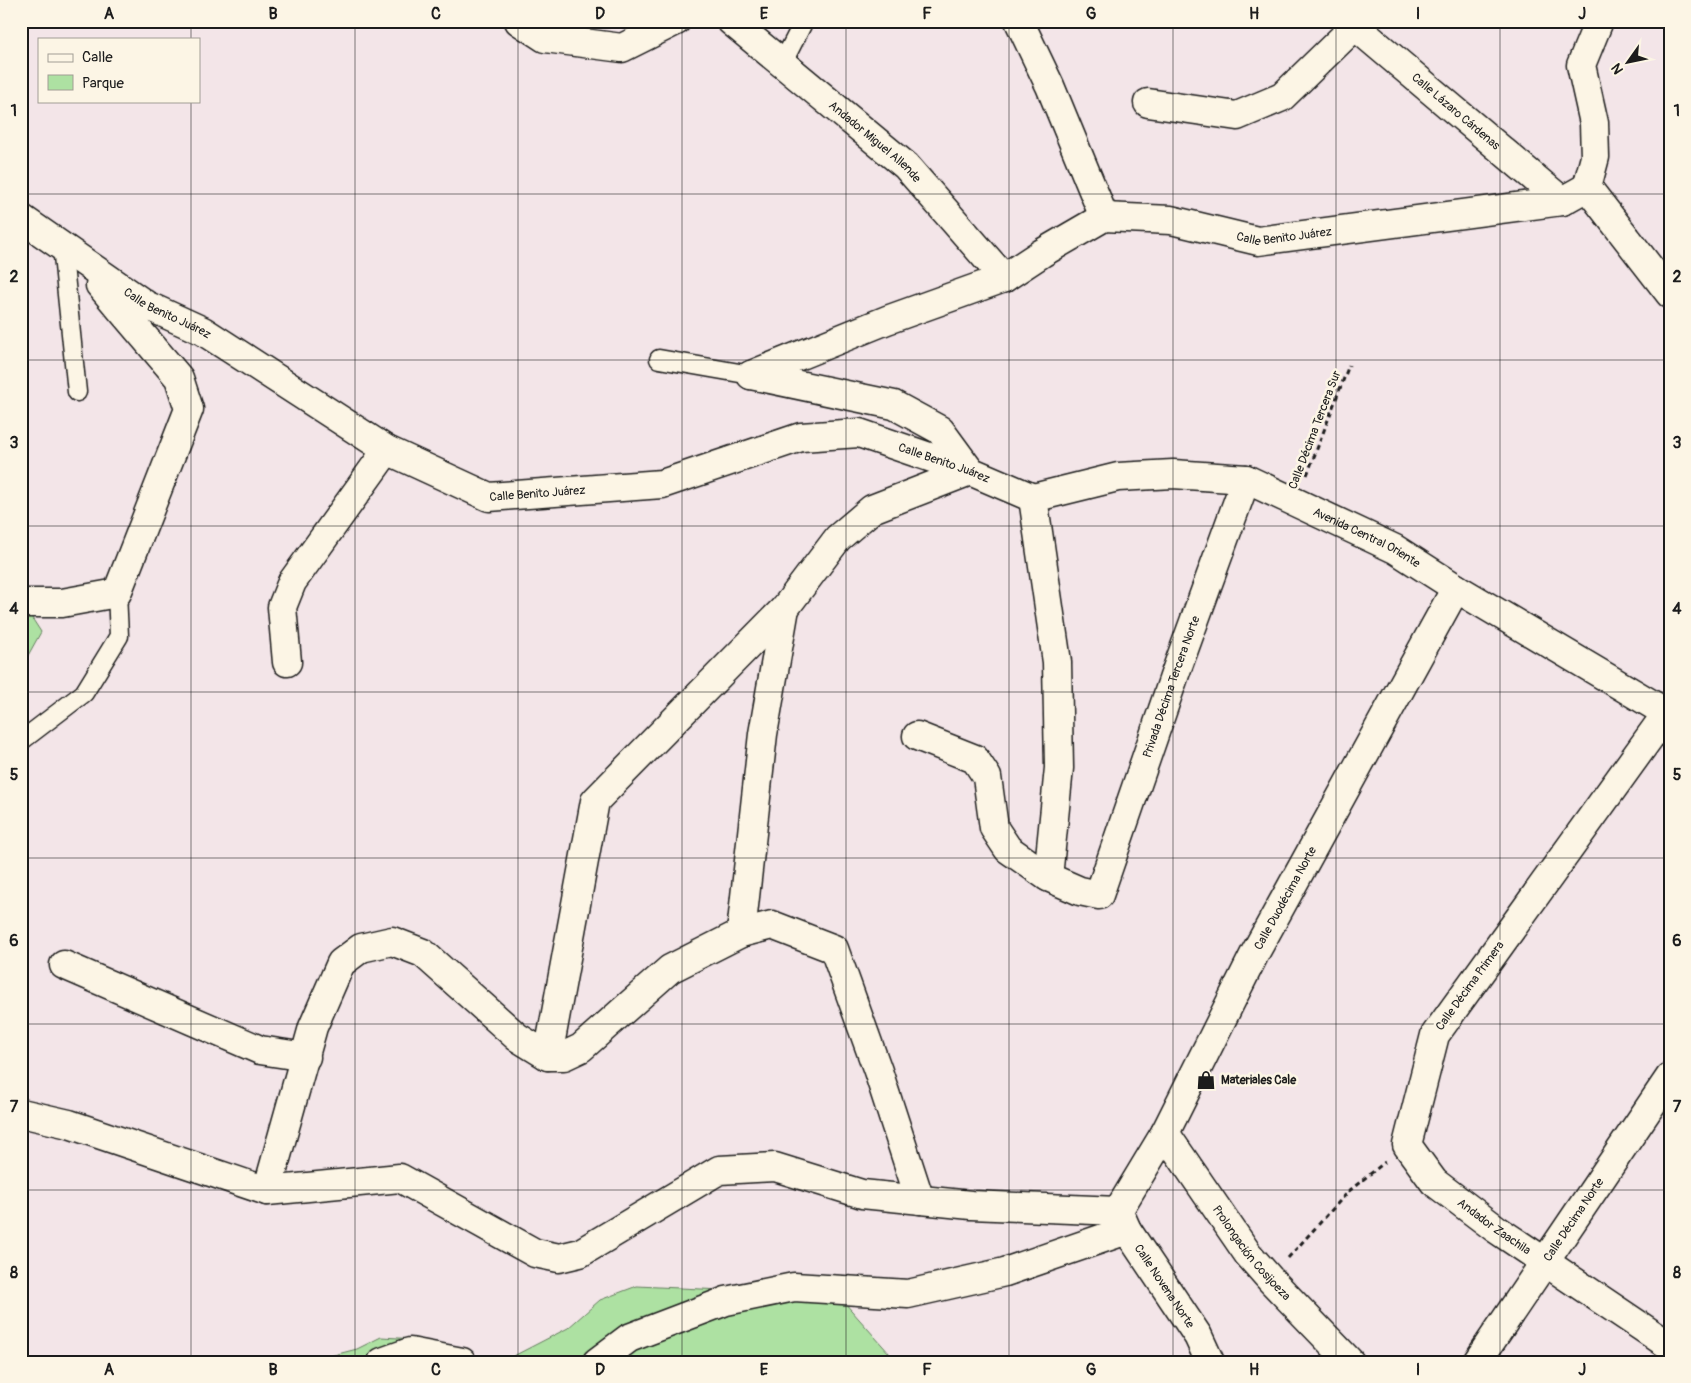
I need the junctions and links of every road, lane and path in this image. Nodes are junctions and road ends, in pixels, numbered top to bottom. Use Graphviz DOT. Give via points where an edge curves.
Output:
graph roads {
  1 [pos="519,21"];
  2 [pos="676,21"];
  3 [pos="731,21"];
  4 [pos="804,21"];
  5 [pos="1019,21"];
  6 [pos="1599,21"];
  7 [pos="1352,24"];
  8 [pos="783,62"];
  9 [pos="1148,103"];
  10 [pos="1587,187"];
  11 [pos="1562,201"];
  12 [pos="1104,217"];
  13 [pos="21,218"];
  14 [pos="67,250"];
  15 [pos="1004,278"];
  16 [pos="1670,294"];
  17 [pos="659,359"];
  18 [pos="1350,365"];
  19 [pos="751,375"];
  20 [pos="78,392"];
  21 [pos="387,450"];
  22 [pos="970,471"];
  23 [pos="1246,479"];
  24 [pos="1033,498"];
  25 [pos="1297,502"];
  26 [pos="1456,588"];
  27 [pos="117,593"];
  28 [pos="21,603"];
  29 [pos="786,608"];
  30 [pos="287,662"];
  31 [pos="1668,714"];
  32 [pos="916,736"];
  33 [pos="21,741"];
  34 [pos="1048,877"];
  35 [pos="741,933"];
  36 [pos="64,965"];
  37 [pos="548,1056"];
  38 [pos="306,1057"];
  39 [pos="1670,1077"];
  40 [pos="21,1113"];
  41 [pos="1165,1133"];
  42 [pos="1407,1145"];
  43 [pos="266,1190"];
  44 [pos="920,1200"];
  45 [pos="1122,1220"];
  46 [pos="1546,1261"];
  47 [pos="1270,1279"];
  48 [pos="1670,1346"];
  49 [pos="382,1362"];
  50 [pos="462,1362"];
  51 [pos="597,1362"];
  52 [pos="1210,1362"];
  53 [pos="1350,1362"];
  54 [pos="1477,1362"];
  1 -- 2 [label="street" via="545,38 622,48"];
  3 -- 8 [label="street, Andador Miguel Allende"];
  4 -- 8 [label="lane"];
  5 -- 12 [label="street" via="1050,86"];
  6 -- 10 [label="street" via="1581,65 1594,123 1596,157"];
  7 -- 9 [label="street" via="1282,97 1237,116"];
  7 -- 11 [label="street, Calle Lázaro Cárdenas"];
  8 -- 15 [label="street, Andador Miguel Allende" via="906,166"];
  10 -- 11 [label="street, Calle Benito Juárez"];
  10 -- 16 [label="street"];
  11 -- 12 [label="street, Calle Benito Juárez" via="1258,241 1171,220"];
  12 -- 15 [label="street"];
  13 -- 14 [label="street"];
  14 -- 20 [label="lane"];
  14 -- 21 [label="street, Calle Benito Juárez" via="146,306 203,331"];
  14 -- 27 [label="street" via="179,378 189,409"];
  15 -- 19 [label="street" via="887,320"];
  17 -- 19 [label="lane"];
  18 -- 25 [label="path, Calle Décima Tercera Sur"];
  19 -- 22 [label="street" via="894,404 940,430"];
  21 -- 22 [label="street, Calle Benito Juárez" via="489,497 662,484 801,437 859,433"];
  21 -- 30 [label="street" via="292,582 282,607"];
  22 -- 24 [label="street, Calle Benito Juárez"];
  22 -- 29 [label="street" via="872,509 838,538"];
  23 -- 24 [label="street, Avenida Central Oriente" via="1173,474 1118,477"];
  23 -- 25 [label="street, Avenida Central Oriente"];
  23 -- 34 [label="street, Privada Décima Tercera Norte" via="1099,895 1080,891"];
  24 -- 34 [label="street" via="1058,662 1059,768"];
  25 -- 26 [label="street, Avenida Central Oriente" via="1395,549"];
  26 -- 31 [label="street, Avenida Central Oriente"];
  26 -- 41 [label="street, Calle Duodécima Norte" via="1255,953"];
  27 -- 28 [label="street" via="62,603"];
  27 -- 33 [label="lane" via="119,636 84,693"];
  29 -- 35 [label="street" via="763,734"];
  29 -- 37 [label="street" via="595,801"];
  31 -- 42 [label="street, Calle Décima Primera" via="1435,1035"];
  32 -- 34 [label="street" via="975,760 987,776 994,828 1008,849"];
  35 -- 37 [label="street" via="670,969 581,1048 564,1056"];
  35 -- 44 [label="street" via="772,926 834,949"];
  36 -- 38 [label="street" via="260,1050"];
  37 -- 38 [label="street" via="517,1037 423,953 392,941 361,948 341,963 313,1027"];
  38 -- 43 [label="street"];
  39 -- 46 [label="street, Calle Décima Norte"];
  40 -- 43 [label="street" via="69,1124"];
  41 -- 45 [label="street, Calle Duodécima Norte"];
  41 -- 47 [label="street, Prolongación Cosijoeza" via="1248,1254"];
  42 -- 46 [label="street, Andador Zaachila" via="1434,1182 1496,1229"];
  42 -- 47 [label="path" via="1349,1191"];
  43 -- 44 [label="street" via="400,1178 535,1253 559,1258 580,1253 719,1170 774,1167 862,1194"];
  44 -- 45 [label="street"];
  45 -- 51 [label="street" via="1005,1272 908,1294 794,1287 726,1301 629,1338"];
  45 -- 52 [label="street, Calle Novena Norte" via="1198,1336"];
  46 -- 48 [label="street, Andador Zaachila"];
  46 -- 54 [label="street, Calle Décima Norte"];
  47 -- 53 [label="street, Prolongación Cosijoeza"];
  49 -- 50 [label="street" via="410,1352"];
}
